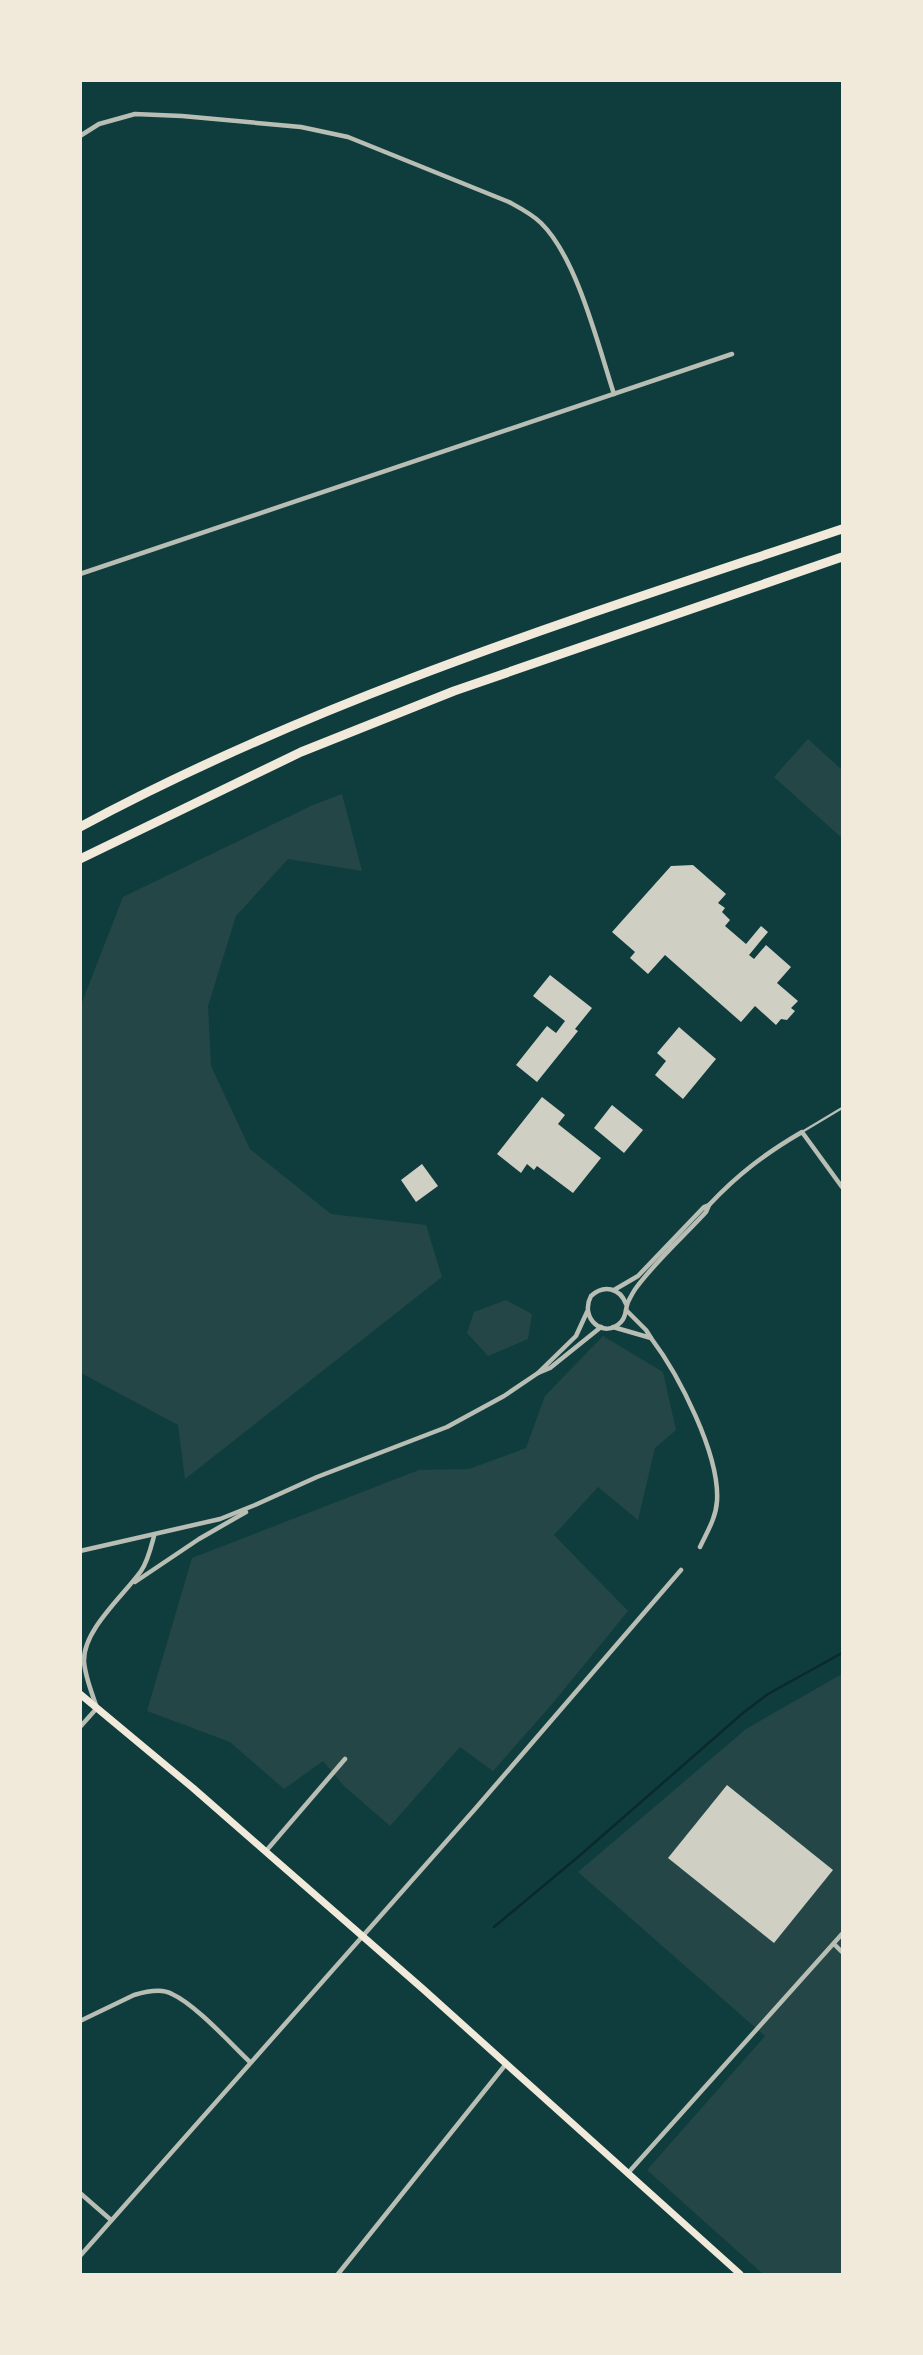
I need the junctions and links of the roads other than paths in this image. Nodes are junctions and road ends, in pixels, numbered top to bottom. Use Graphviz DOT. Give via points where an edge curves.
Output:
graph roads {
  1 [pos="80,136"];
  2 [pos="732,354"];
  3 [pos="614,394"];
  4 [pos="842,529"];
  5 [pos="842,557"];
  6 [pos="80,574"];
  7 [pos="80,827"];
  8 [pos="80,859"];
  9 [pos="842,1108"];
  10 [pos="803,1132"];
  11 [pos="842,1186"];
  12 [pos="709,1205"];
  13 [pos="614,1290"];
  14 [pos="626,1307"];
  15 [pos="587,1311"];
  16 [pos="601,1327"];
  17 [pos="612,1327"];
  18 [pos="651,1338"];
  19 [pos="538,1373"];
  20 [pos="255,1506"];
  21 [pos="155,1536"];
  22 [pos="700,1547"];
  23 [pos="80,1551"];
  24 [pos="681,1570"];
  25 [pos="129,1587"];
  26 [pos="80,1694"];
  27 [pos="97,1708"];
  28 [pos="80,1727"];
  29 [pos="345,1759"];
  30 [pos="266,1851"];
  31 [pos="842,1934"];
  32 [pos="362,1936"];
  33 [pos="834,1944"];
  34 [pos="842,1952"];
  35 [pos="80,2021"];
  36 [pos="250,2062"];
  37 [pos="506,2064"];
  38 [pos="627,2173"];
  39 [pos="80,2193"];
  40 [pos="111,2221"];
  41 [pos="80,2256"];
  42 [pos="338,2274"];
  43 [pos="740,2274"];
  1 -- 3 [label="street" via="99,124 135,114 300,127 348,136 509,202 543,224 561,249"];
  2 -- 3 [label="street"];
  3 -- 6 [label="street"];
  4 -- 7 [label="highway" via="389,685 263,738"];
  5 -- 8 [label="highway" via="454,691 301,752"];
  9 -- 10 [label="lane"];
  10 -- 11 [label="street"];
  10 -- 12 [label="street" via="735,1177"];
  12 -- 13 [label="street" via="638,1276"];
  12 -- 14 [label="street" via="636,1289"];
  13 -- 14 [label="street"];
  13 -- 15 [label="street" via="594,1293"];
  14 -- 17 [label="street" via="622,1321"];
  14 -- 18 [label="street"];
  15 -- 16 [label="street"];
  15 -- 19 [label="street" via="576,1336"];
  16 -- 17 [label="street"];
  16 -- 19 [label="street"];
  17 -- 18 [label="street"];
  18 -- 22 [label="street" via="670,1363 715,1469 717,1504"];
  19 -- 20 [label="street" via="447,1427 317,1476"];
  20 -- 21 [label="street"];
  20 -- 25 [label="street"];
  21 -- 23 [label="street"];
  21 -- 25 [label="street" via="144,1568"];
  24 -- 32 [label="street"];
  25 -- 27 [label="street" via="88,1643 84,1659"];
  26 -- 27 [label="main road"];
  27 -- 28 [label="street"];
  27 -- 30 [label="main road"];
  29 -- 30 [label="street"];
  30 -- 32 [label="main road"];
  31 -- 33 [label="street"];
  32 -- 36 [label="street"];
  32 -- 37 [label="main road"];
  33 -- 34 [label="street"];
  33 -- 38 [label="street"];
  35 -- 36 [label="street" via="134,1995 165,1992 199,2014"];
  36 -- 40 [label="street"];
  37 -- 38 [label="main road"];
  37 -- 42 [label="street"];
  38 -- 43 [label="main road"];
  39 -- 40 [label="street"];
  40 -- 41 [label="street"];
}
